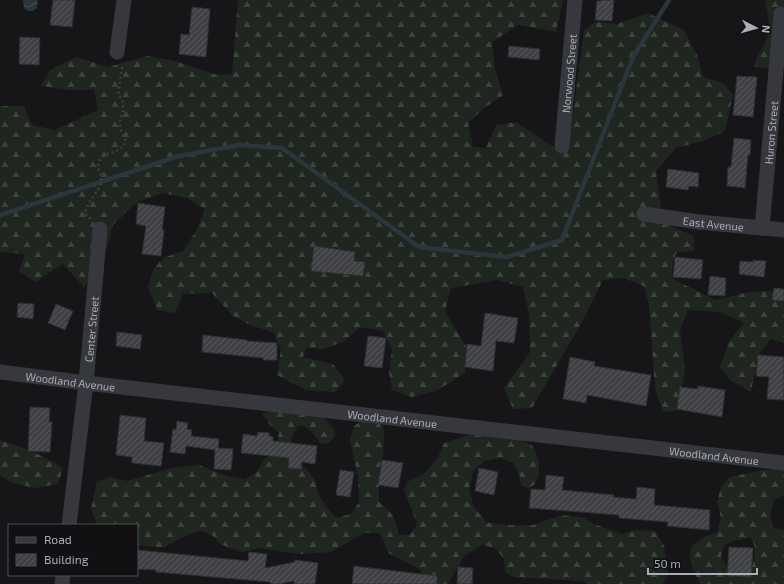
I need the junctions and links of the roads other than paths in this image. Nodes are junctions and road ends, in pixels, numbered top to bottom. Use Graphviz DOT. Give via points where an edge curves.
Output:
graph roads {
  1 [pos="124,0"];
  2 [pos="575,0"];
  3 [pos="781,14"];
  4 [pos="117,52"];
  5 [pos="562,146"];
  6 [pos="644,214"];
  7 [pos="93,226"];
  8 [pos="762,228"];
  9 [pos="784,230"];
  10 [pos="0,372"];
  11 [pos="86,383"];
  12 [pos="784,463"];
  13 [pos="69,524"];
  1 -- 4 [label="street"];
  2 -- 5 [label="street, Norwood Street"];
  3 -- 8 [label="street, Huron Street"];
  6 -- 8 [label="street, East Avenue"];
  7 -- 11 [label="street, Center Street"];
  8 -- 9 [label="street, East Avenue"];
  10 -- 11 [label="street, Woodland Avenue"];
  11 -- 12 [label="street, Woodland Avenue"];
  11 -- 13 [label="street, Center Street"];
}
